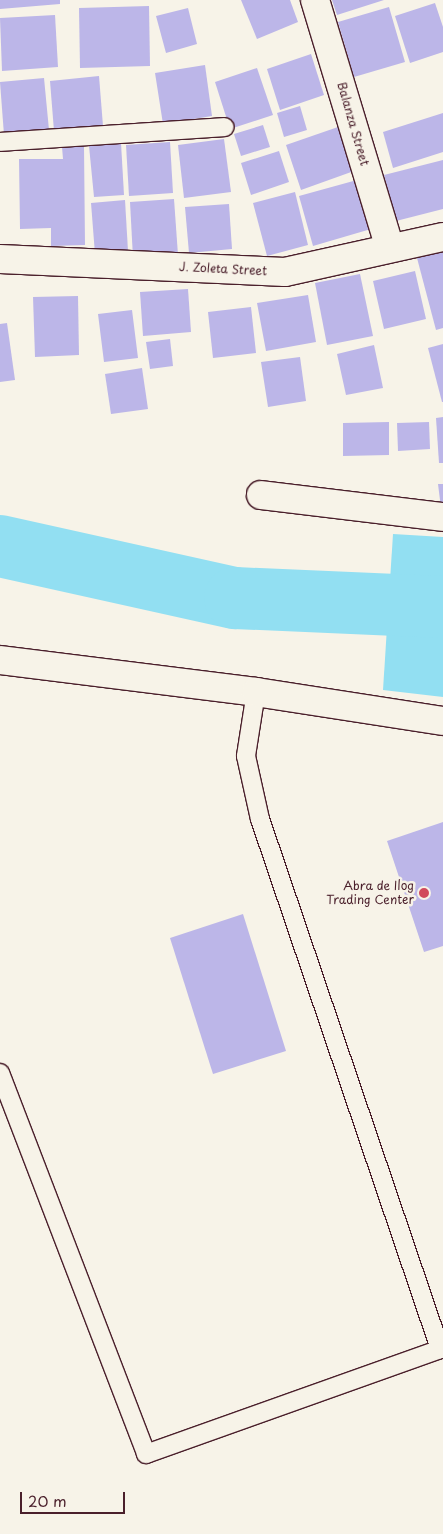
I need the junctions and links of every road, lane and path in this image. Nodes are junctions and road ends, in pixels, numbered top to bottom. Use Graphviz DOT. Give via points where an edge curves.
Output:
graph roads {
  1 [pos="315,0"];
  2 [pos="224,127"];
  3 [pos="0,142"];
  4 [pos="443,237"];
  5 [pos="390,248"];
  6 [pos="0,259"];
  7 [pos="261,495"];
  8 [pos="443,517"];
  9 [pos="0,660"];
  10 [pos="256,692"];
  11 [pos="443,721"];
  12 [pos="0,1073"];
  13 [pos="442,1349"];
  1 -- 5 [label="street, Balanza Street"];
  2 -- 3 [label="lane"];
  4 -- 5 [label="street, J. Zoleta Street"];
  5 -- 6 [label="street, J. Zoleta Street" via="285,272"];
  7 -- 8 [label="street"];
  9 -- 10 [label="street"];
  10 -- 11 [label="street"];
  10 -- 13 [label="lane" via="246,756 260,819"];
  12 -- 13 [label="lane" via="146,1454"];
}
